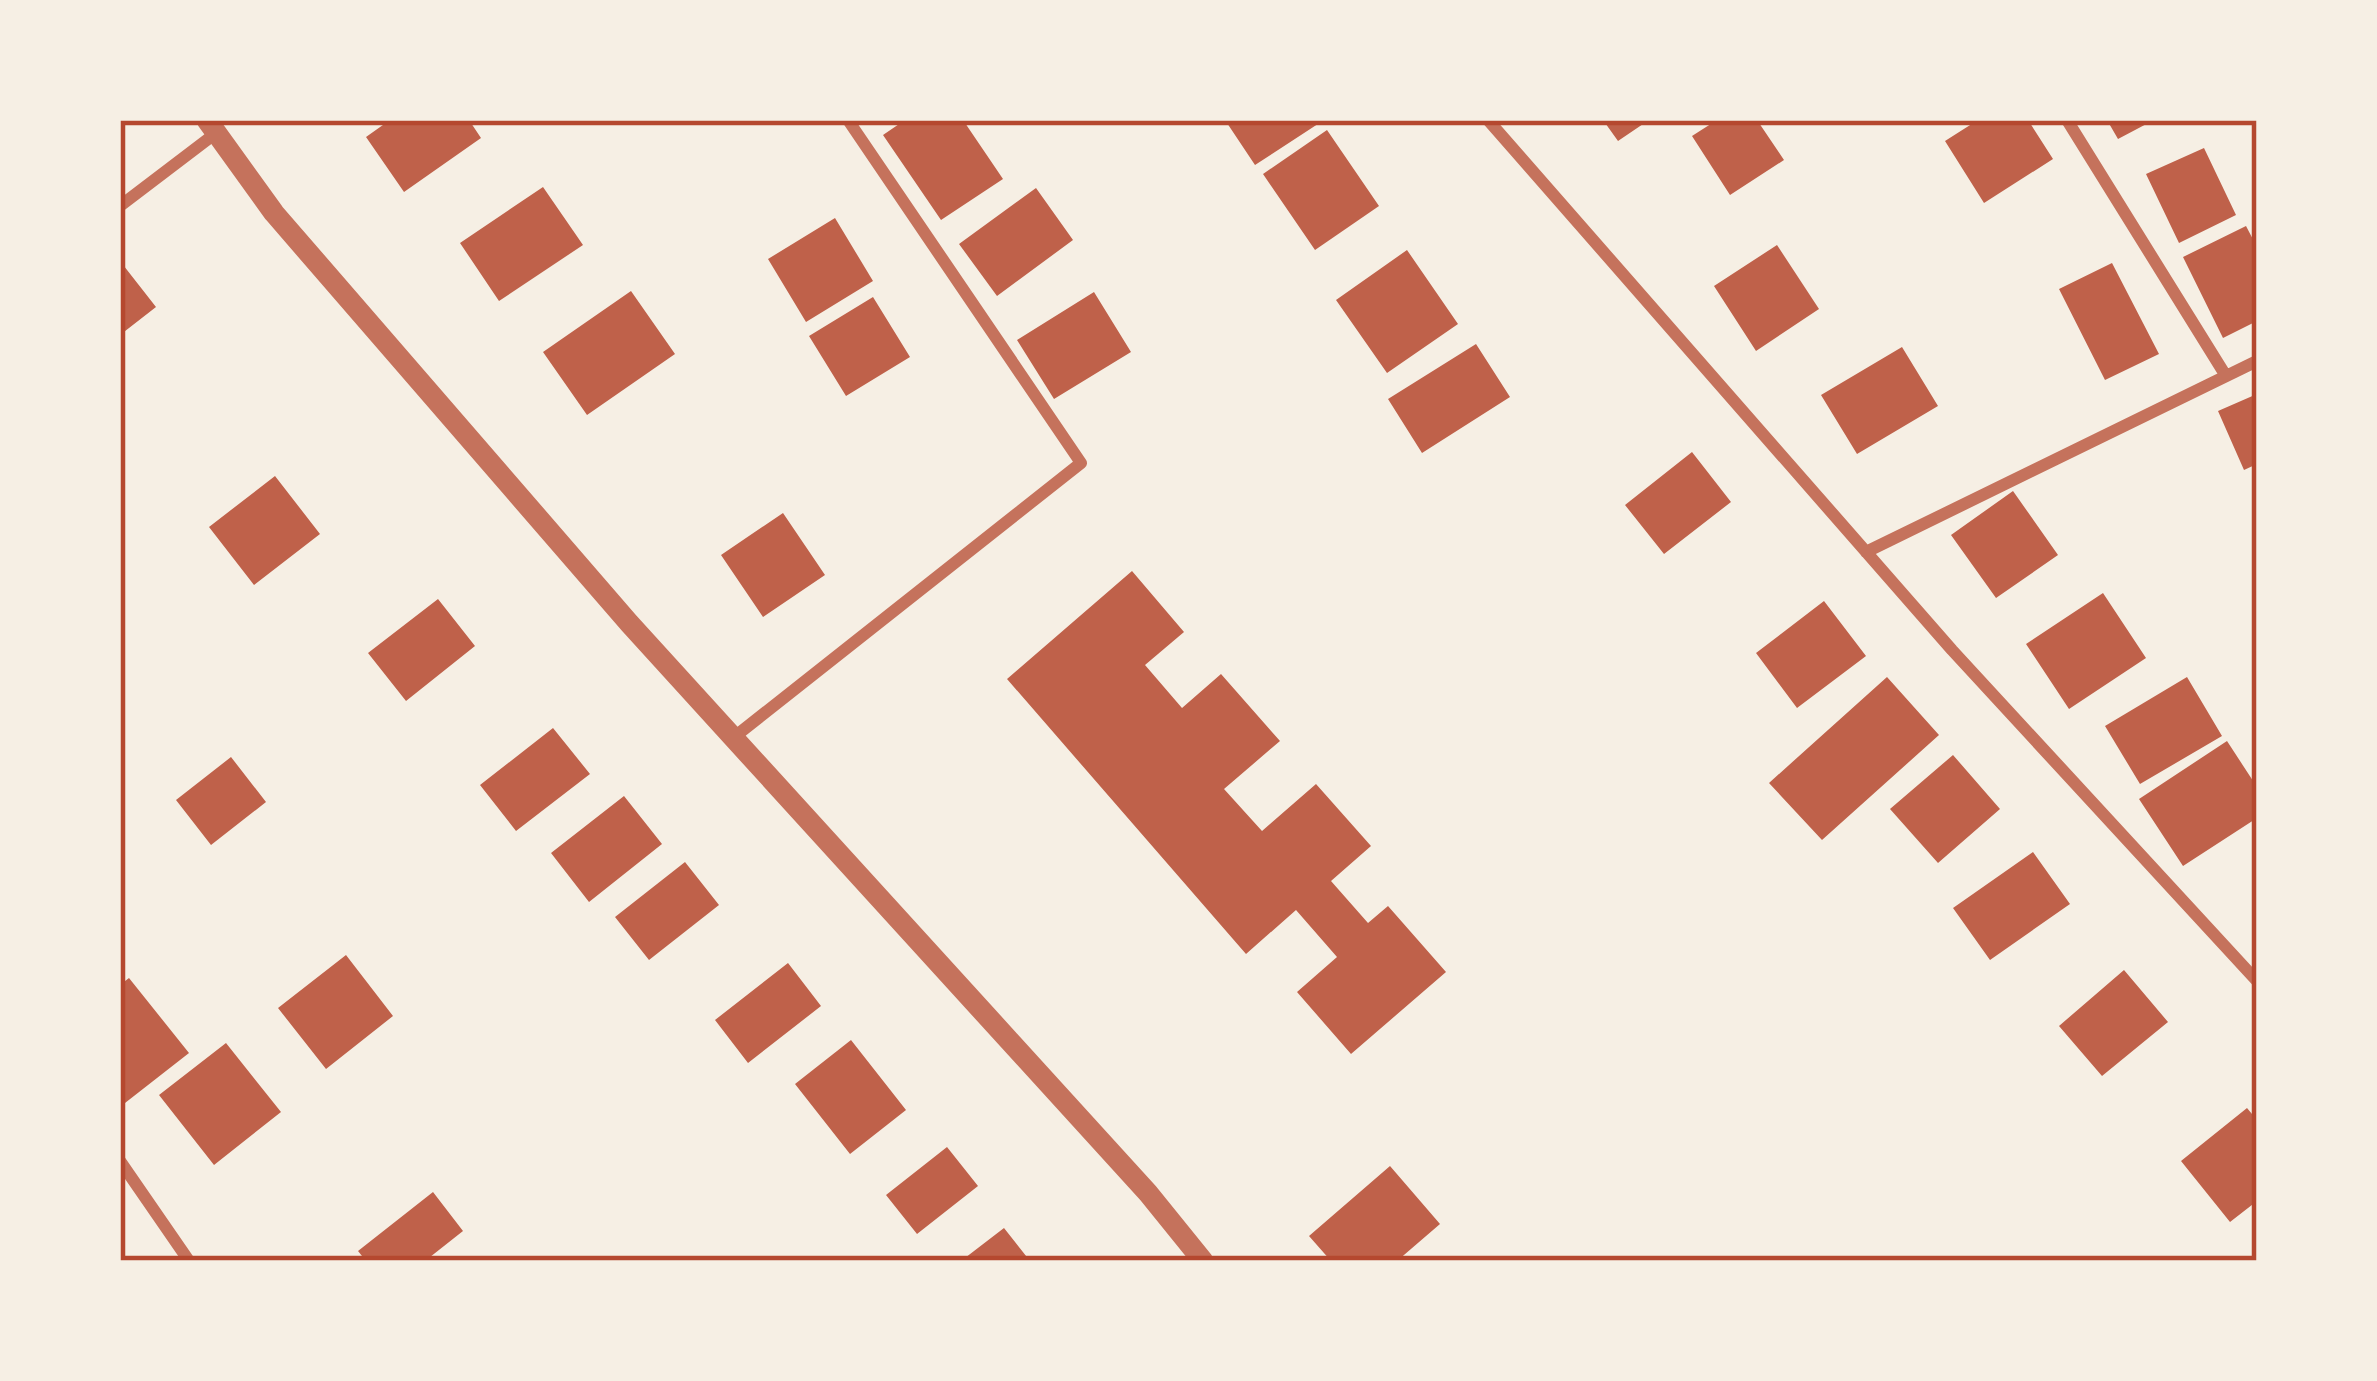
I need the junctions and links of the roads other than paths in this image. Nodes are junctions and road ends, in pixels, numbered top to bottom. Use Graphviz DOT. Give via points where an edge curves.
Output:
graph roads {
  1 [pos="848,120"];
  2 [pos="1489,120"];
  3 [pos="2067,120"];
  4 [pos="212,126"];
  5 [pos="120,206"];
  6 [pos="2257,361"];
  7 [pos="2226,376"];
  8 [pos="1867,552"];
  9 [pos="734,738"];
  10 [pos="2257,981"];
  11 [pos="120,1161"];
  12 [pos="189,1261"];
  13 [pos="1203,1261"];
  1 -- 9 [label="street" via="1081,464"];
  2 -- 8 [label="street"];
  3 -- 7 [label="street"];
  4 -- 5 [label="street"];
  4 -- 9 [label="street" via="290,231"];
  6 -- 7 [label="street"];
  7 -- 8 [label="street"];
  8 -- 10 [label="street"];
  9 -- 13 [label="street"];
  11 -- 12 [label="street"];
}
